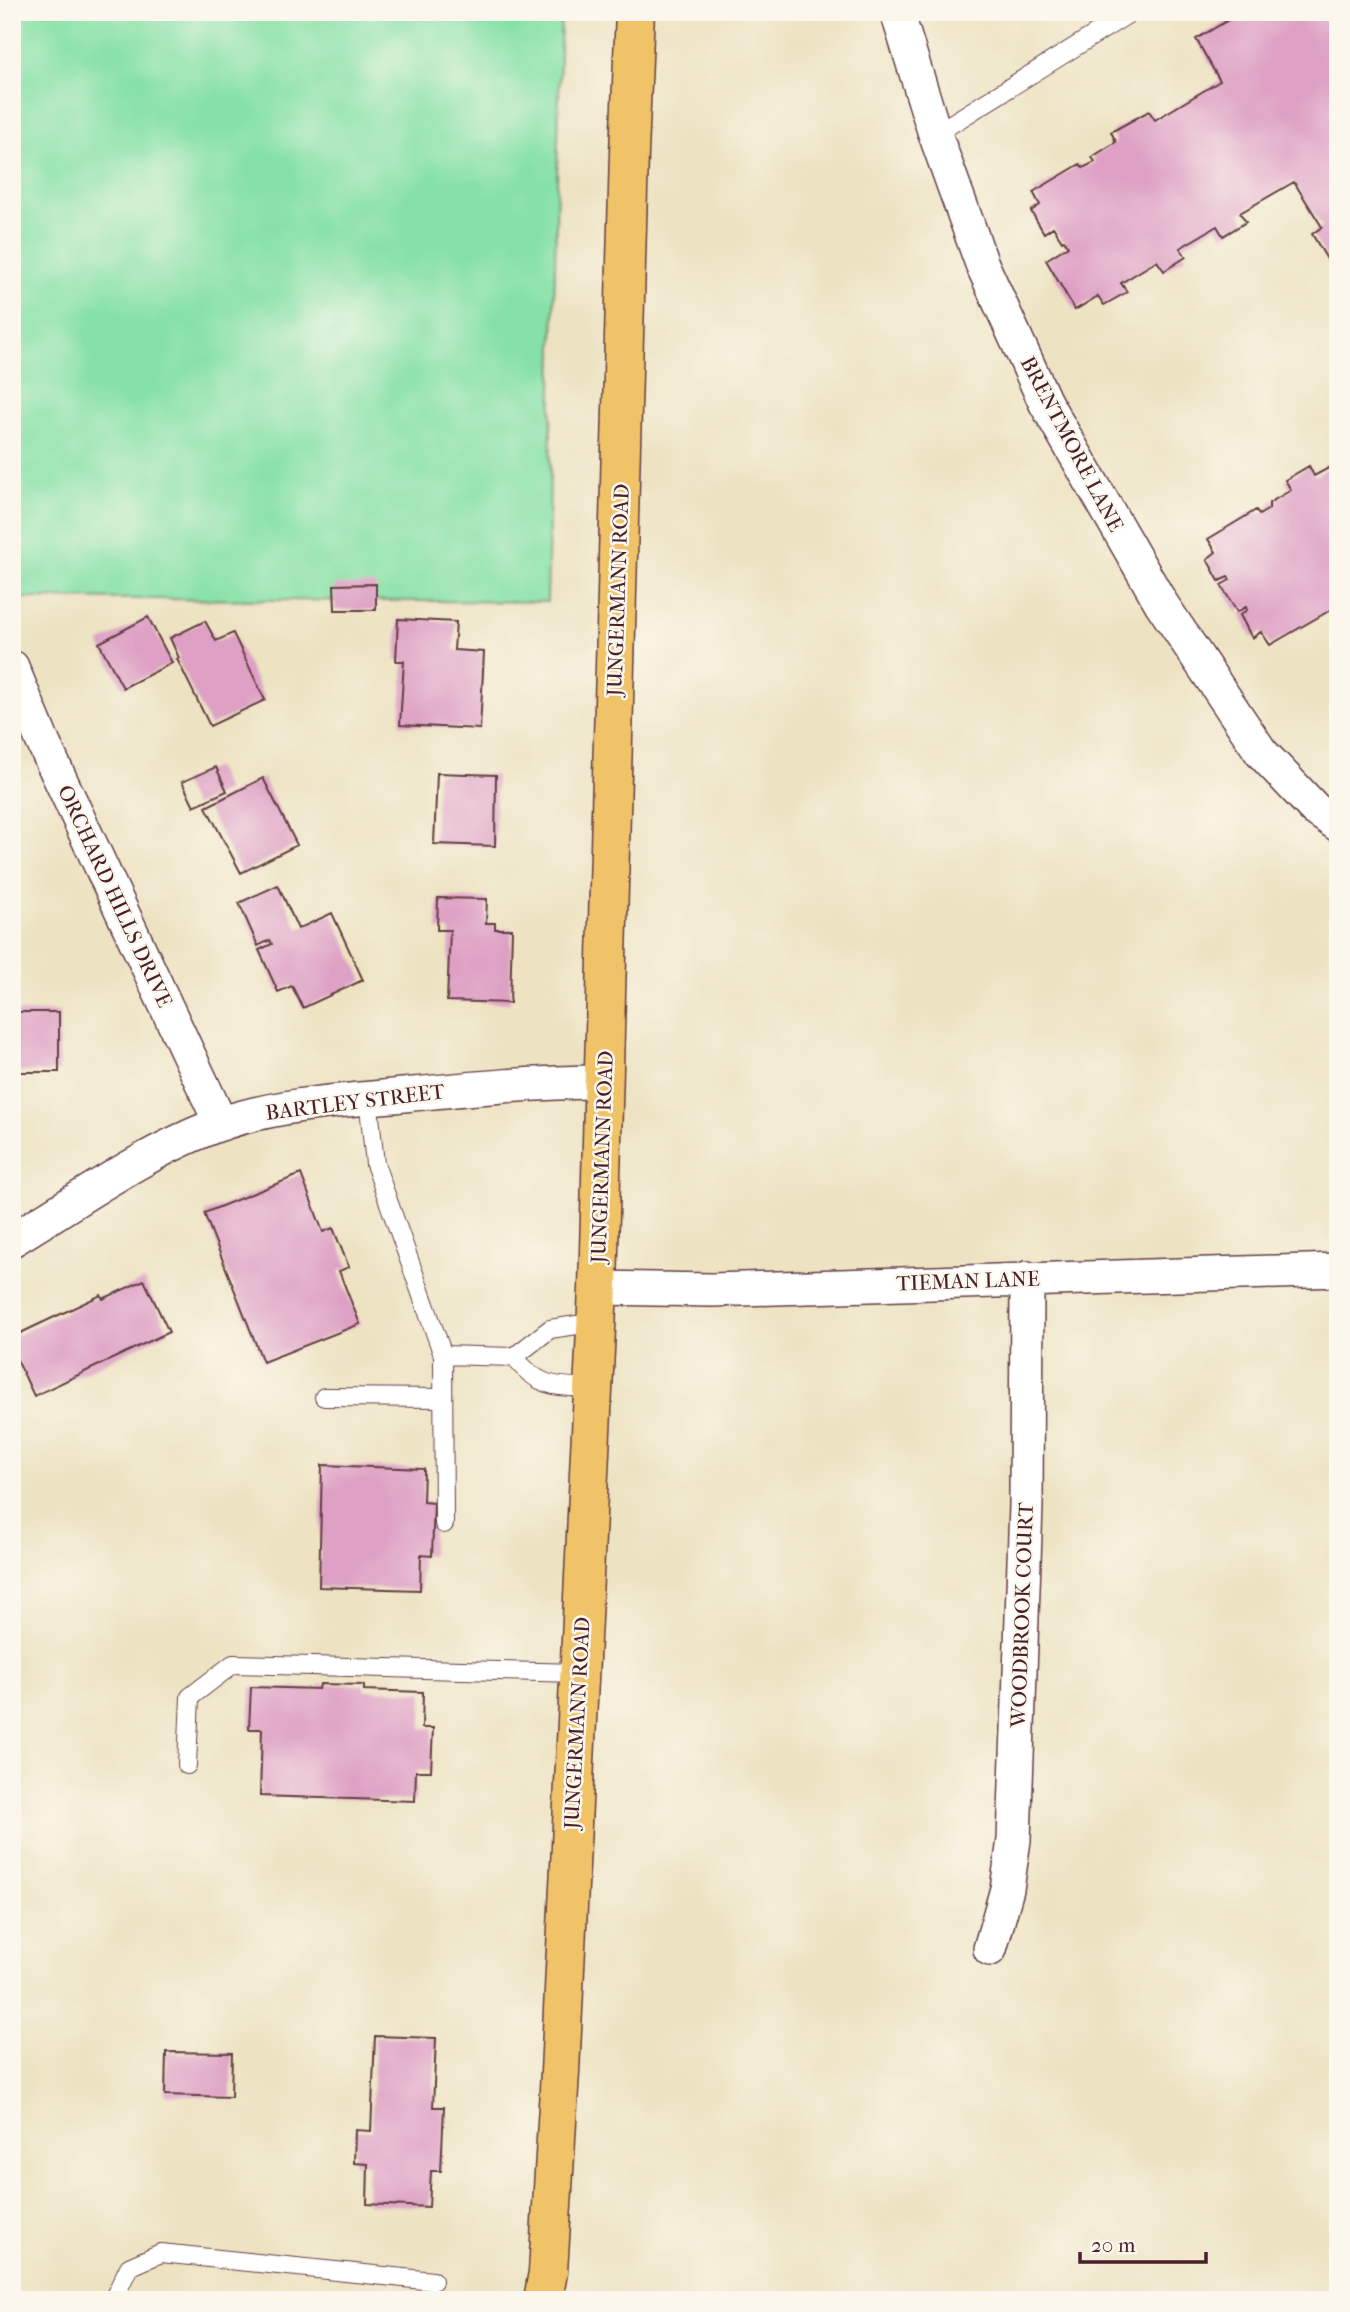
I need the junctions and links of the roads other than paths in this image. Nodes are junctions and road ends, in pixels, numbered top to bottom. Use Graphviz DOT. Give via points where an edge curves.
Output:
graph roads {
  1 [pos="635,12"];
  2 [pos="1131,12"];
  3 [pos="900,14"];
  4 [pos="935,134"];
  5 [pos="12,667"];
  6 [pos="1338,825"];
  7 [pos="604,1082"];
  8 [pos="368,1097"];
  9 [pos="221,1124"];
  10 [pos="12,1240"];
  11 [pos="1338,1270"];
  12 [pos="1027,1279"];
  13 [pos="598,1305"];
  14 [pos="443,1355"];
  15 [pos="514,1357"];
  16 [pos="594,1388"];
  17 [pos="324,1397"];
  18 [pos="443,1398"];
  19 [pos="444,1524"];
  20 [pos="579,1673"];
  21 [pos="187,1765"];
  22 [pos="990,1949"];
  23 [pos="433,2281"];
  24 [pos="113,2300"];
  25 [pos="543,2300"];
  1 -- 7 [label="main road, JUNGERMANN ROAD"];
  2 -- 4 [label="lane"];
  3 -- 4 [label="street, BRENTMORE LANE"];
  4 -- 6 [label="street, BRENTMORE LANE" via="982,264 1045,402 1161,603 1261,752 1315,809"];
  5 -- 9 [label="street, ORCHARD HILLS DRIVE"];
  7 -- 8 [label="street, BARTLEY STREET" via="501,1084"];
  7 -- 13 [label="main road, JUNGERMANN ROAD"];
  8 -- 9 [label="street, BARTLEY STREET" via="274,1109"];
  8 -- 14 [label="lane" via="375,1164"];
  9 -- 10 [label="street, BARTLEY STREET" via="169,1146"];
  11 -- 12 [label="street, TIEMAN LANE"];
  12 -- 13 [label="street, TIEMAN LANE" via="712,1290"];
  12 -- 22 [label="street, WOODBROOK COURT" via="1026,1506 1014,1840 1007,1889"];
  13 -- 15 [label="lane" via="550,1329"];
  13 -- 16 [label="main road, JUNGERMANN ROAD"];
  14 -- 15 [label="lane"];
  14 -- 18 [label="lane"];
  15 -- 16 [label="lane" via="528,1374 550,1385"];
  16 -- 20 [label="main road, JUNGERMANN ROAD"];
  17 -- 18 [label="lane"];
  18 -- 19 [label="lane"];
  20 -- 21 [label="lane" via="233,1664 190,1697"];
  20 -- 25 [label="main road, JUNGERMANN ROAD" via="560,2072"];
  23 -- 24 [label="lane" via="161,2253 129,2267"];
}
